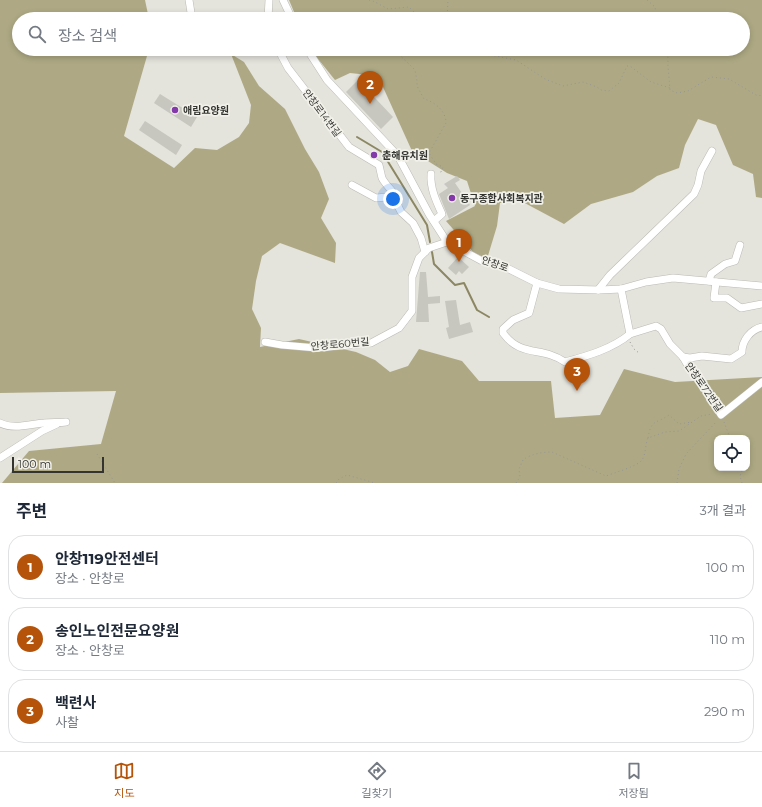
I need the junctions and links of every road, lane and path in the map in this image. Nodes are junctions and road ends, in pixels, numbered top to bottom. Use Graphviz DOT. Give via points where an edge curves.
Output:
graph roads {
  1 [pos="188,0"];
  2 [pos="269,0"];
  3 [pos="283,0"];
  4 [pos="369,0"];
  5 [pos="448,0"];
  6 [pos="647,0"];
  7 [pos="191,12"];
  8 [pos="268,12"];
  9 [pos="289,12"];
  10 [pos="414,12"];
  11 [pos="447,12"];
  12 [pos="656,12"];
  13 [pos="282,56"];
  14 [pos="312,56"];
  15 [pos="401,56"];
  16 [pos="495,56"];
  17 [pos="668,56"];
  18 [pos="670,88"];
  19 [pos="762,96"];
  20 [pos="712,151"];
  21 [pos="431,174"];
  22 [pos="352,185"];
  23 [pos="398,206"];
  24 [pos="434,221"];
  25 [pos="448,242"];
  26 [pos="740,246"];
  27 [pos="425,252"];
  28 [pos="713,282"];
  29 [pos="537,283"];
  30 [pos="762,286"];
  31 [pos="622,289"];
  32 [pos="598,290"];
  33 [pos="762,304"];
  34 [pos="762,327"];
  35 [pos="630,334"];
  36 [pos="265,342"];
  37 [pos="639,353"];
  38 [pos="684,357"];
  39 [pos="762,382"];
  40 [pos="721,415"];
  41 [pos="66,422"];
  42 [pos="692,422"];
  43 [pos="0,423"];
  44 [pos="58,424"];
  45 [pos="729,435"];
  46 [pos="648,438"];
  47 [pos="97,454"];
  48 [pos="0,458"];
  49 [pos="742,471"];
  50 [pos="115,483"];
  51 [pos="336,483"];
  52 [pos="375,483"];
  53 [pos="516,483"];
  54 [pos="677,483"];
  55 [pos="742,483"];
  1 -- 7 [label="street"];
  2 -- 8 [label="street"];
  3 -- 9 [label="street"];
  4 -- 10 [label="path" via="388,9 409,7"];
  5 -- 11 [label="path"];
  6 -- 12 [label="path" via="655,7"];
  13 -- 23 [label="street, 안창로14번길" via="288,68 349,147 379,164 383,179 394,191"];
  14 -- 24 [label="street, 안창로" via="327,80 398,156"];
  15 -- 21 [label="path" via="415,70 417,86 424,99 431,101 446,117 446,123 429,152 436,164 443,167 441,172"];
  16 -- 18 [label="path" via="516,60 545,79 563,86 583,82 606,92 619,83 627,66 630,66 651,82"];
  17 -- 18 [label="path"];
  18 -- 19 [label="path" via="677,93 688,91 711,77 729,79"];
  20 -- 32 [label="street" via="701,171 694,194 616,269"];
  21 -- 24 [label="street" via="434,199 442,214"];
  22 -- 23 [label="street" via="376,198 387,197"];
  23 -- 27 [label="street" via="414,223"];
  24 -- 25 [label="street, 안창로"];
  25 -- 27 [label="street" via="429,248"];
  25 -- 29 [label="street, 안창로" via="482,261 507,268"];
  26 -- 28 [label="street" via="735,261 725,264 711,274"];
  27 -- 36 [label="street, 안창로60번길" via="419,258 412,277 412,311 399,328 371,343 317,348"];
  28 -- 30 [label="street, 안창로"];
  28 -- 31 [label="street, 안창로" via="673,278"];
  28 -- 33 [label="street" via="714,298 727,298 741,308"];
  29 -- 32 [label="street, 안창로" via="559,289"];
  29 -- 35 [label="street, 안창로72번길" via="529,313 513,320 503,329 510,342 520,348 556,356 564,362 605,349"];
  31 -- 32 [label="street, 안창로"];
  31 -- 35 [label="street"];
  34 -- 38 [label="street, 안창로72번길" via="747,336 742,352 731,359"];
  35 -- 37 [label="path" via="630,343"];
  35 -- 38 [label="street, 안창로72번길" via="656,326"];
  38 -- 40 [label="street, 안창로72번길"];
  39 -- 40 [label="street, 안창로72번길"];
  40 -- 42 [label="path" via="701,416"];
  40 -- 45 [label="path"];
  40 -- 54 [label="path" via="686,454 679,469"];
  41 -- 44 [label="street"];
  42 -- 46 [label="path" via="679,432 665,432"];
  42 -- 46 [label="path" via="679,424 669,415 656,421 650,428"];
  43 -- 44 [label="street" via="15,426"];
  44 -- 48 [label="street" via="42,431"];
  46 -- 53 [label="path" via="643,459 638,465 606,476 547,452 523,460 519,469 520,477"];
  47 -- 50 [label="path"];
  49 -- 55 [label="path"];
  51 -- 52 [label="path" via="347,475"];
}
